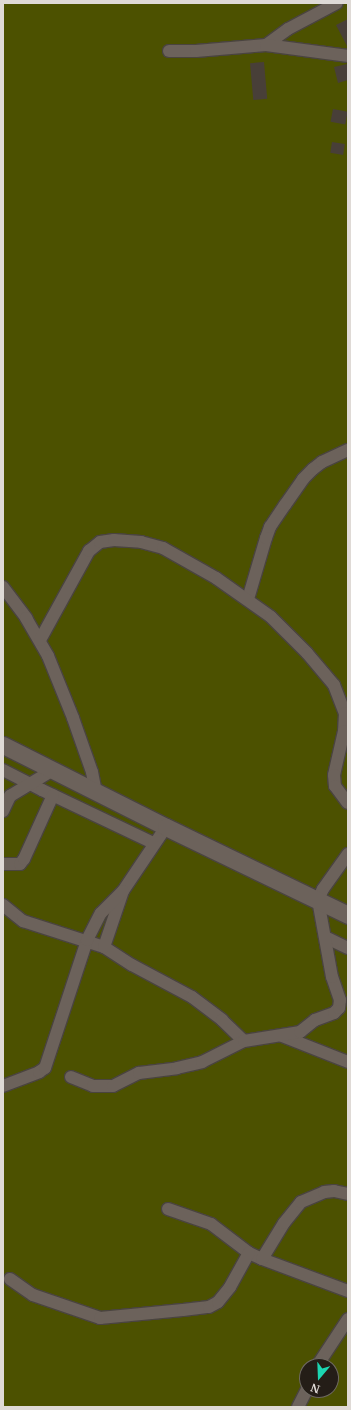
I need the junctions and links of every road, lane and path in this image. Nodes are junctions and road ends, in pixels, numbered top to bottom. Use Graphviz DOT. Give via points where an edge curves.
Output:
graph roads {
  1 [pos="337,3"];
  2 [pos="266,45"];
  3 [pos="169,51"];
  4 [pos="348,56"];
  5 [pos="348,450"];
  6 [pos="3,587"];
  7 [pos="248,599"];
  8 [pos="40,640"];
  9 [pos="3,745"];
  10 [pos="3,770"];
  11 [pos="53,770"];
  12 [pos="31,785"];
  13 [pos="96,792"];
  14 [pos="52,795"];
  15 [pos="348,803"];
  16 [pos="3,811"];
  17 [pos="166,827"];
  18 [pos="153,843"];
  19 [pos="348,854"];
  20 [pos="3,864"];
  21 [pos="122,891"];
  22 [pos="318,900"];
  23 [pos="3,906"];
  24 [pos="348,915"];
  25 [pos="325,937"];
  26 [pos="87,940"];
  27 [pos="104,946"];
  28 [pos="348,948"];
  29 [pos="278,1034"];
  30 [pos="244,1041"];
  31 [pos="348,1062"];
  32 [pos="71,1077"];
  33 [pos="3,1086"];
  34 [pos="348,1194"];
  35 [pos="168,1208"];
  36 [pos="249,1253"];
  37 [pos="262,1259"];
  38 [pos="10,1279"];
  39 [pos="348,1291"];
  40 [pos="348,1319"];
  41 [pos="322,1358"];
  42 [pos="302,1398"];
  43 [pos="298,1407"];
  1 -- 2 [label="street" via="288,29"];
  2 -- 3 [label="street"];
  2 -- 4 [label="street"];
  5 -- 7 [label="street" via="313,469 285,505 264,542"];
  6 -- 8 [label="street"];
  7 -- 8 [label="street" via="163,548 141,542 100,542 89,551"];
  7 -- 15 [label="street" via="296,641 334,685 341,699 345,713 344,731 334,775 336,786"];
  8 -- 13 [label="street" via="63,691 92,772"];
  9 -- 11 [label="street"];
  10 -- 12 [label="street"];
  11 -- 12 [label="street"];
  11 -- 13 [label="street"];
  12 -- 14 [label="street"];
  12 -- 16 [label="street" via="10,796"];
  13 -- 17 [label="street"];
  14 -- 18 [label="street"];
  14 -- 20 [label="street" via="24,859 20,864"];
  17 -- 18 [label="street"];
  17 -- 22 [label="street"];
  18 -- 21 [label="street"];
  19 -- 22 [label="street" via="323,888"];
  21 -- 26 [label="street" via="101,913"];
  21 -- 27 [label="street"];
  22 -- 24 [label="street"];
  22 -- 25 [label="street"];
  23 -- 26 [label="street" via="23,921"];
  25 -- 28 [label="street"];
  25 -- 29 [label="street" via="332,977 340,1000 339,1008 300,1032"];
  26 -- 27 [label="street"];
  26 -- 33 [label="street" via="45,1068"];
  27 -- 30 [label="street" via="132,965 192,997"];
  29 -- 30 [label="street"];
  29 -- 31 [label="street"];
  30 -- 32 [label="street" via="202,1062 140,1073 113,1086 93,1086"];
  34 -- 37 [label="street" via="324,1192 301,1202 284,1223"];
  35 -- 36 [label="street" via="211,1224"];
  36 -- 37 [label="street"];
  36 -- 38 [label="street" via="223,1298 214,1305 200,1308 100,1318 33,1295"];
  37 -- 39 [label="street"];
  40 -- 41 [label="street"];
  42 -- 43 [label="street"];
}
